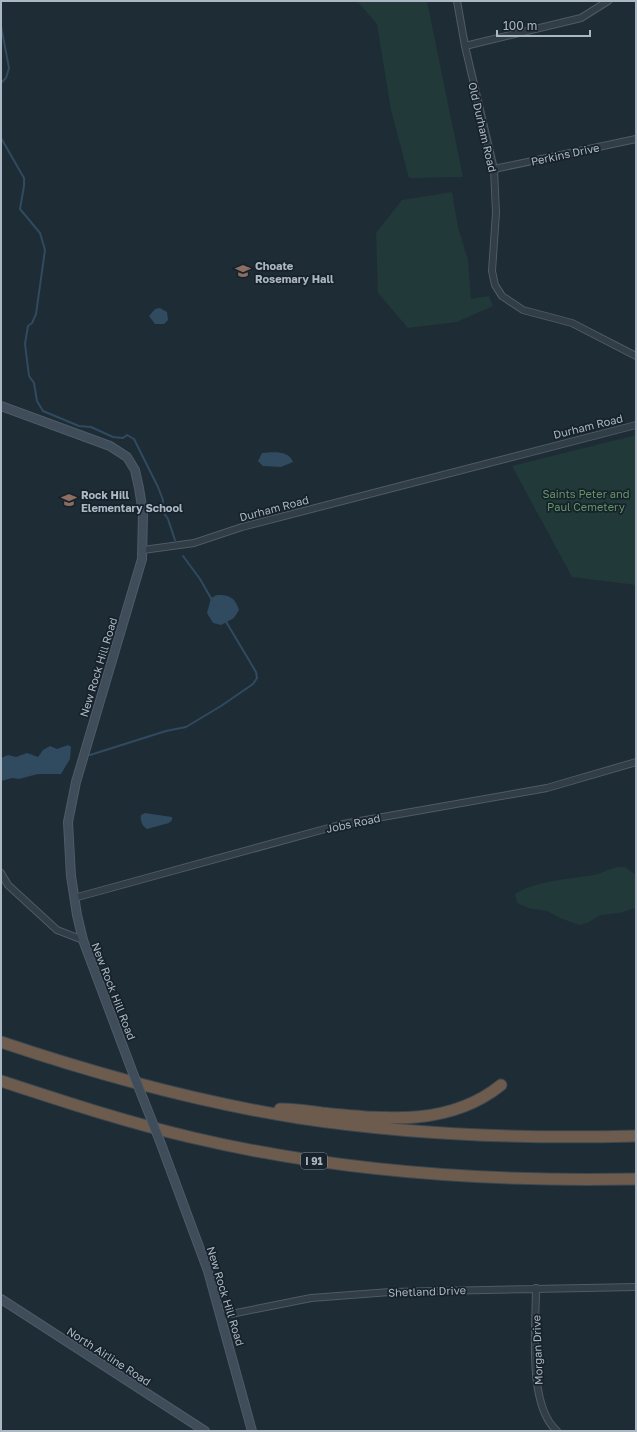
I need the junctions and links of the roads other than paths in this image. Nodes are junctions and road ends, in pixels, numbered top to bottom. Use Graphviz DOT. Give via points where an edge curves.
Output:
graph roads {
  1 [pos="457,1"];
  2 [pos="608,1"];
  3 [pos="465,46"];
  4 [pos="636,139"];
  5 [pos="494,169"];
  6 [pos="636,356"];
  7 [pos="1,406"];
  8 [pos="636,425"];
  9 [pos="143,550"];
  10 [pos="636,762"];
  11 [pos="1,873"];
  12 [pos="74,898"];
  13 [pos="83,940"];
  14 [pos="1,1042"];
  15 [pos="1,1081"];
  16 [pos="501,1085"];
  17 [pos="262,1112"];
  18 [pos="636,1136"];
  19 [pos="636,1179"];
  20 [pos="636,1286"];
  21 [pos="536,1288"];
  22 [pos="1,1299"];
  23 [pos="221,1316"];
  24 [pos="205,1431"];
  25 [pos="252,1431"];
  26 [pos="557,1431"];
  1 -- 3 [label="street, Old Durham Road"];
  2 -- 3 [label="street" via="581,18"];
  3 -- 5 [label="street, Old Durham Road"];
  4 -- 5 [label="street, Perkins Drive"];
  5 -- 6 [label="street, Old Durham Road" via="496,213 492,271 495,285 502,296 523,310 572,323"];
  7 -- 9 [label="main road" via="110,446 127,457 136,470 142,513"];
  8 -- 9 [label="street, Durham Road" via="242,527 194,543"];
  9 -- 12 [label="main road, New Rock Hill Road" via="71,803 68,841"];
  10 -- 12 [label="street, Jobs Road" via="546,788 343,824"];
  11 -- 13 [label="street" via="8,885 57,930"];
  12 -- 13 [label="main road, New Rock Hill Road"];
  13 -- 23 [label="main road, New Rock Hill Road, bridge" via="199,1245"];
  14 -- 17 [label="highway" via="149,1087"];
  15 -- 19 [label="highway, I 91" via="167,1132 320,1162 379,1170 458,1176 550,1180"];
  16 -- 17 [label="highway" via="481,1100 463,1108 424,1117 375,1117 286,1109"];
  17 -- 18 [label="highway" via="355,1126 443,1134 529,1137"];
  20 -- 21 [label="street, Shetland Drive"];
  21 -- 23 [label="street, Shetland Drive" via="390,1292 311,1298"];
  21 -- 26 [label="street, Morgan Drive" via="535,1374 539,1398 550,1425"];
  22 -- 24 [label="main road, North Airline Road"];
  23 -- 25 [label="main road, New Rock Hill Road"];
}
